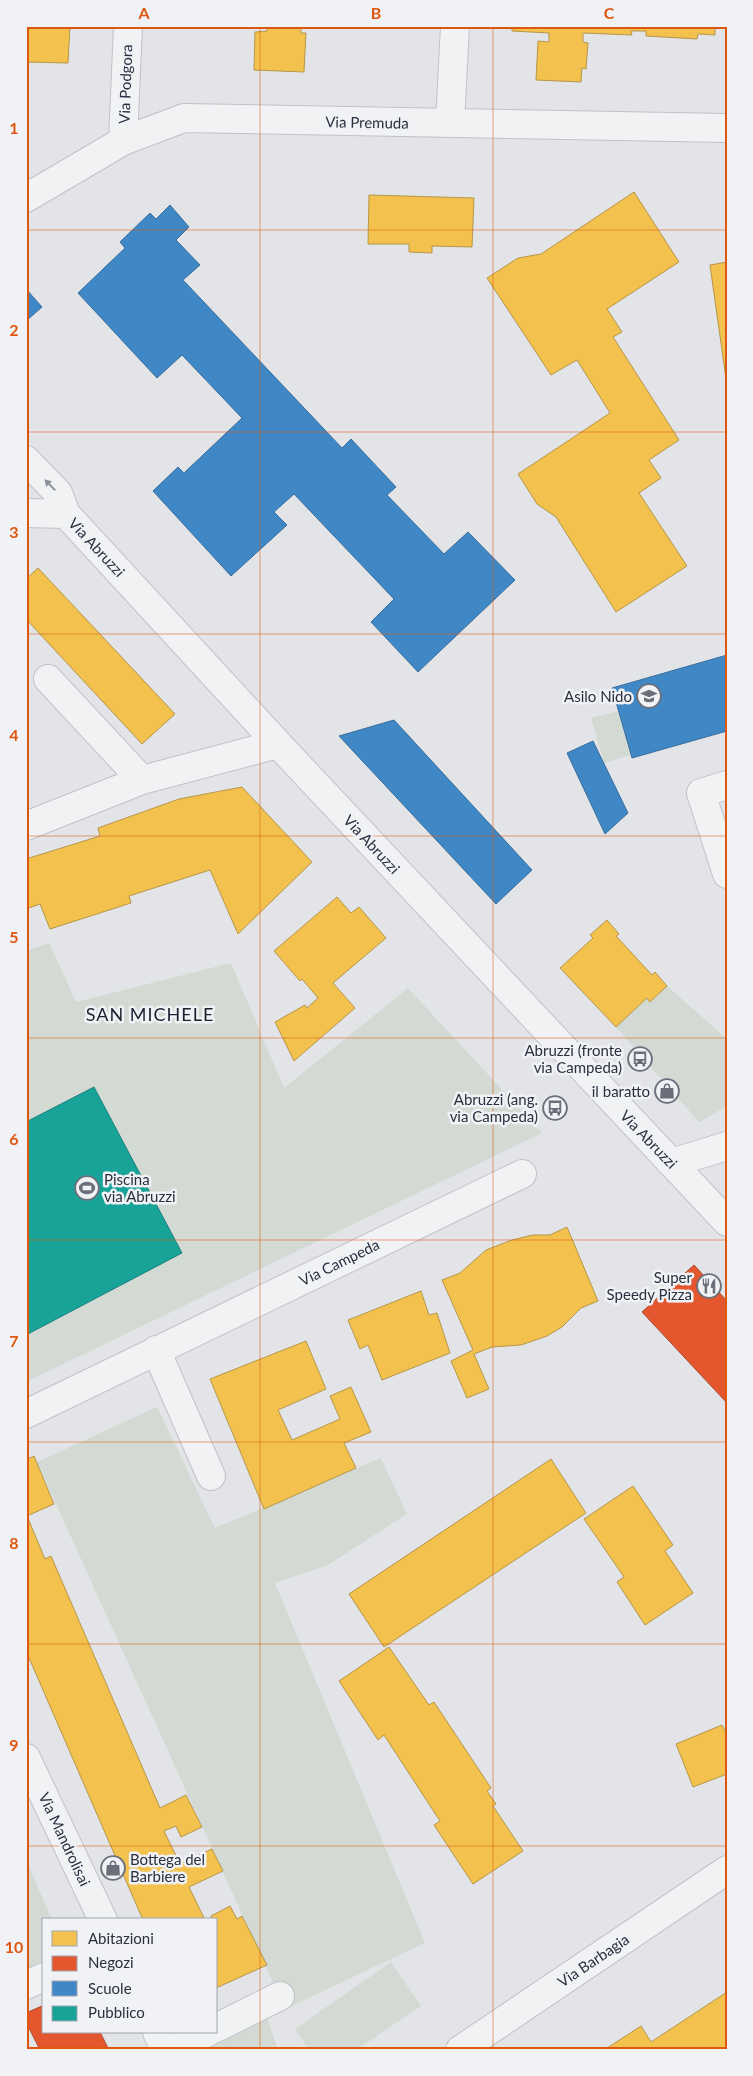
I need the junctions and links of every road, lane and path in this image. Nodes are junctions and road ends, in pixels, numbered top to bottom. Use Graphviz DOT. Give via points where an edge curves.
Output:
graph roads {
  1 [pos="128,26"];
  2 [pos="455,26"];
  3 [pos="450,123"];
  4 [pos="727,128"];
  5 [pos="123,141"];
  6 [pos="26,198"];
  7 [pos="26,460"];
  8 [pos="26,513"];
  9 [pos="66,514"];
  10 [pos="48,678"];
  11 [pos="278,744"];
  12 [pos="142,780"];
  13 [pos="727,785"];
  14 [pos="26,826"];
  15 [pos="727,874"];
  16 [pos="727,1146"];
  17 [pos="671,1163"];
  18 [pos="522,1174"];
  19 [pos="727,1222"];
  20 [pos="156,1350"];
  21 [pos="26,1414"];
  22 [pos="211,1476"];
  23 [pos="26,1758"];
  24 [pos="727,1870"];
  25 [pos="102,1918"];
  26 [pos="42,1978"];
  27 [pos="26,1985"];
  28 [pos="280,1996"];
  29 [pos="218,2027"];
  30 [pos="158,2034"];
  31 [pos="204,2034"];
  32 [pos="165,2050"];
  33 [pos="172,2050"];
  34 [pos="460,2050"];
  1 -- 5 [label="street, Via Podgora"];
  2 -- 3 [label="street"];
  3 -- 4 [label="street, Via Premuda"];
  3 -- 5 [label="street, Via Premuda" via="184,118"];
  5 -- 6 [label="street, Via Premuda"];
  9 -- 7 [label="street, Via Abruzzi, one-way" via="58,493"];
  8 -- 9 [label="street"];
  9 -- 11 [label="street, Via Abruzzi"];
  10 -- 12 [label="street"];
  11 -- 12 [label="street"];
  11 -- 17 [label="street, Via Abruzzi"];
  12 -- 14 [label="street"];
  13 -- 15 [label="street" via="701,793"];
  16 -- 17 [label="street"];
  17 -- 19 [label="street, Via Abruzzi"];
  18 -- 20 [label="street, Via Campeda"];
  20 -- 21 [label="street, Via Campeda"];
  20 -- 22 [label="street"];
  23 -- 25 [label="street, Via Mandrolisai"];
  24 -- 34 [label="street, Via Barbagia"];
  26 -- 27 [label="street"];
  28 -- 29 [label="street"];
  30 -- 32 [label="street"];
  31 -- 33 [label="street"];
}
